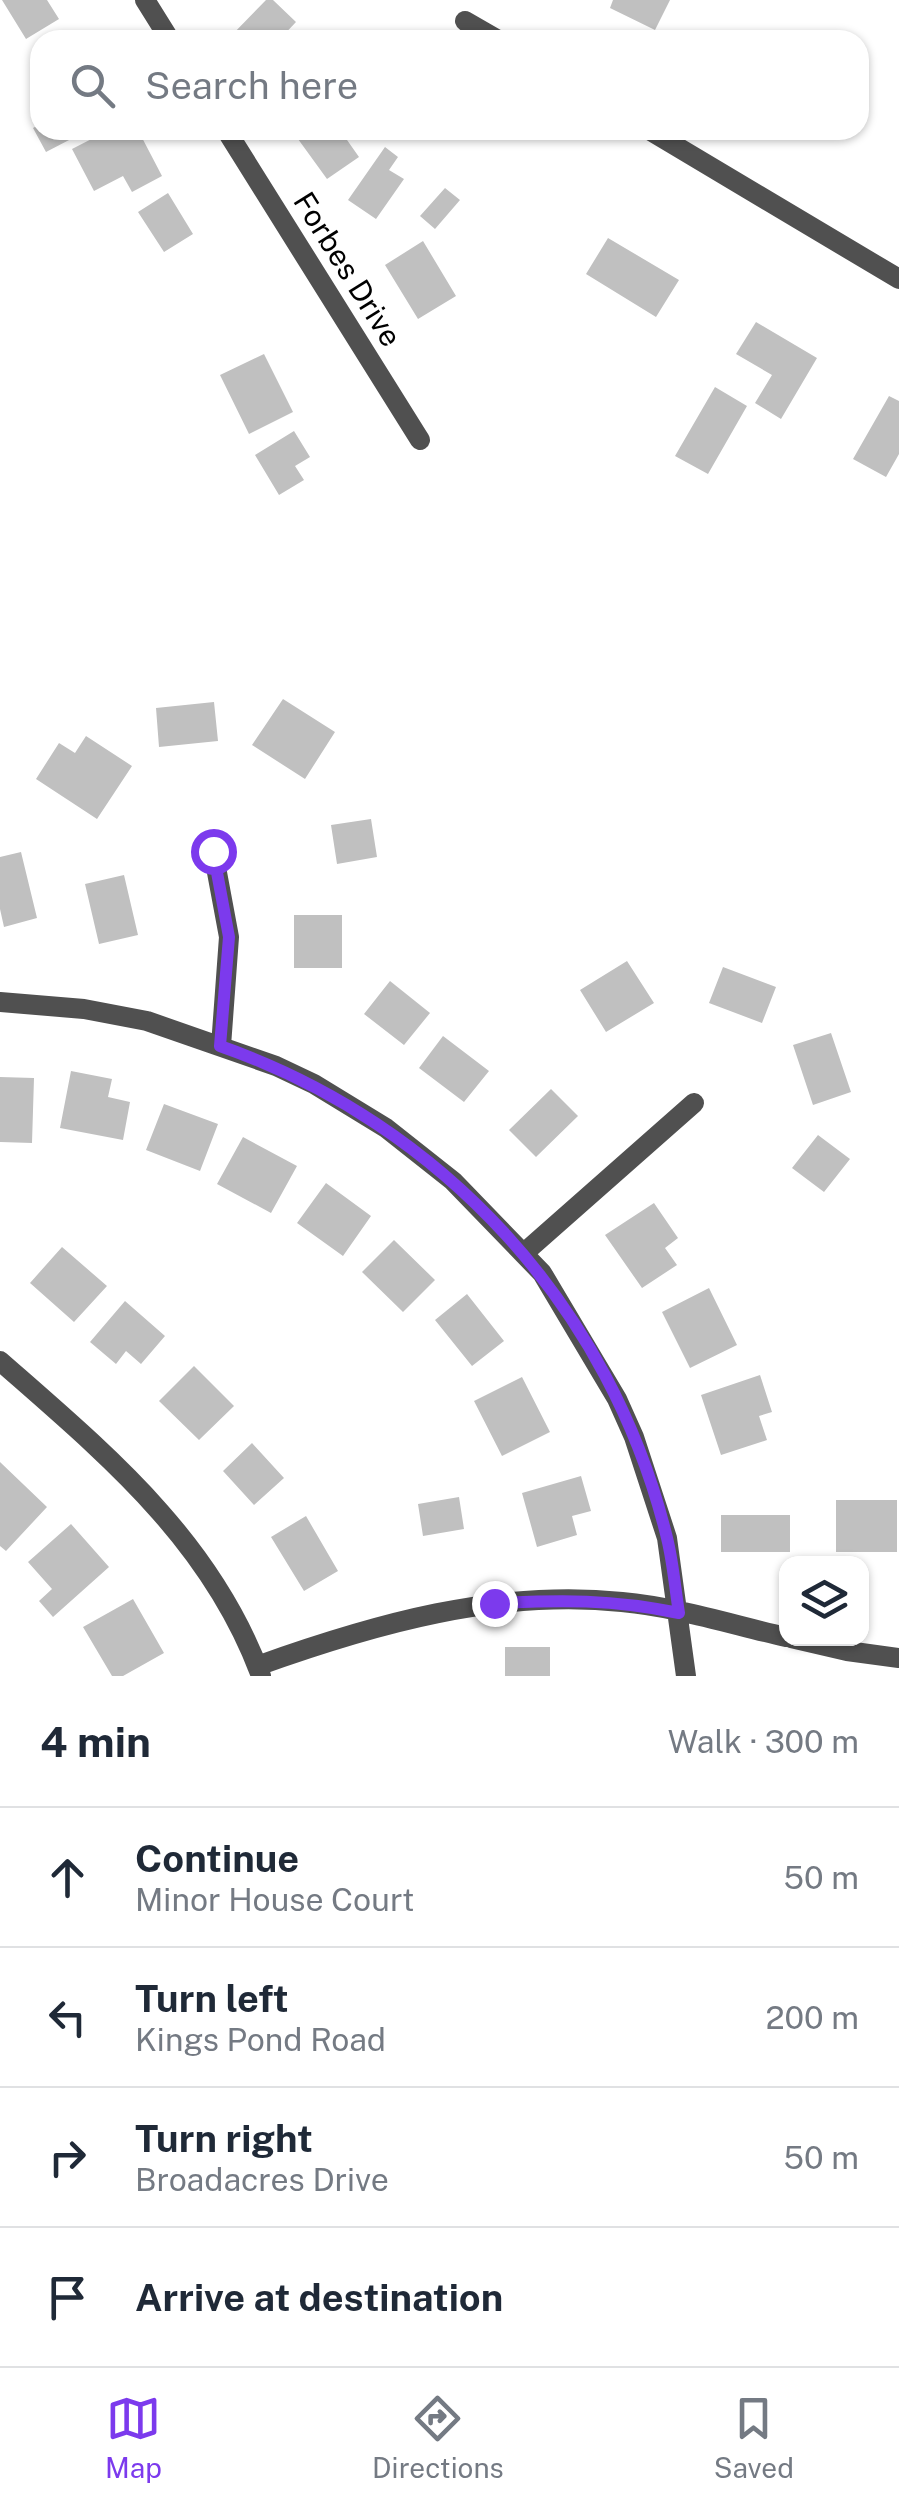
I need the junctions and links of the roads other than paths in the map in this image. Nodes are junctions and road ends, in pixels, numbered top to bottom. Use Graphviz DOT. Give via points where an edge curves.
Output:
graph roads {
  1 [pos="145,0"];
  2 [pos="465,20"];
  3 [pos="164,30"];
  4 [pos="482,30"];
  5 [pos="232,140"];
  6 [pos="667,140"];
  7 [pos="899,278"];
  8 [pos="420,440"];
  9 [pos="213,851"];
  10 [pos="0,1002"];
  11 [pos="220,1046"];
  12 [pos="694,1103"];
  13 [pos="524,1253"];
  14 [pos="0,1361"];
  15 [pos="679,1613"];
  16 [pos="779,1636"];
  17 [pos="825,1646"];
  18 [pos="899,1658"];
  19 [pos="259,1671"];
  20 [pos="686,1676"];
  1 -- 3 [label="street"];
  2 -- 4 [label="street"];
  5 -- 8 [label="street, Forbes Drive"];
  6 -- 7 [label="street"];
  9 -- 11 [label="street" via="229,937"];
  10 -- 11 [label="street" via="147,1020"];
  11 -- 13 [label="street" via="314,1084 386,1128 453,1181"];
  12 -- 13 [label="street"];
  13 -- 15 [label="street" via="575,1325 634,1438 667,1538"];
  14 -- 19 [label="street" via="162,1510 223,1596"];
  15 -- 16 [label="street"];
  15 -- 19 [label="street" via="625,1602 494,1603 320,1644"];
  15 -- 20 [label="street"];
  17 -- 18 [label="street"];
}
